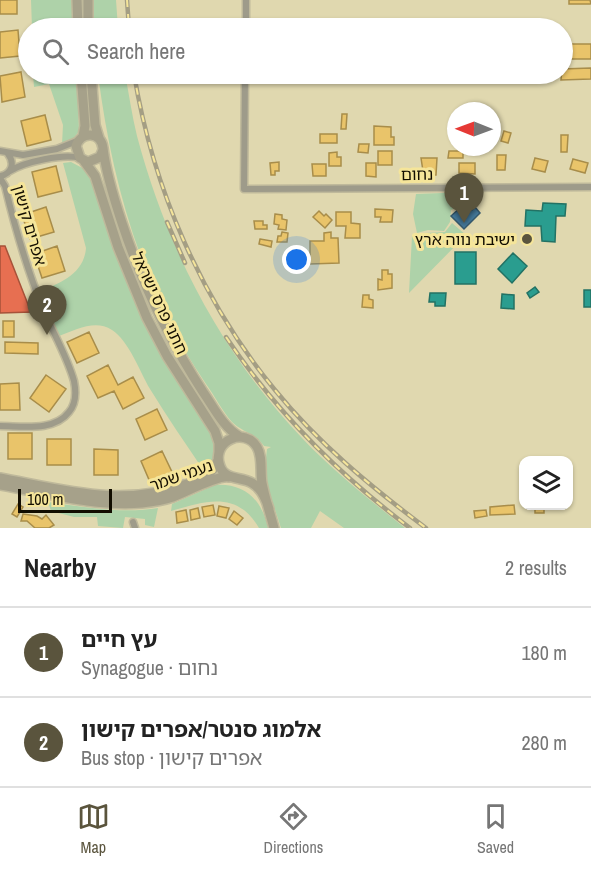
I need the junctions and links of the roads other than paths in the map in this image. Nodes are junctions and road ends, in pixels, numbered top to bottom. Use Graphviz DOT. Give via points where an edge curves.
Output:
graph roads {
  1 [pos="77,0"];
  2 [pos="88,0"];
  3 [pos="246,0"];
  4 [pos="78,18"];
  5 [pos="88,18"];
  6 [pos="246,18"];
  7 [pos="82,84"];
  8 [pos="92,84"];
  9 [pos="245,84"];
  10 [pos="81,138"];
  11 [pos="99,138"];
  12 [pos="103,150"];
  13 [pos="0,151"];
  14 [pos="8,154"];
  15 [pos="82,159"];
  16 [pos="10,171"];
  17 [pos="0,177"];
  18 [pos="591,187"];
  19 [pos="0,426"];
  20 [pos="240,437"];
  21 [pos="218,456"];
  22 [pos="260,461"];
  23 [pos="229,477"];
  24 [pos="0,478"];
  25 [pos="241,479"];
  26 [pos="0,485"];
  27 [pos="269,509"];
  28 [pos="274,528"];
  1 -- 4 [label="main road"];
  2 -- 5 [label="main road"];
  3 -- 6 [label="street"];
  7 -- 10 [label="main road" via="85,126"];
  8 -- 11 [label="main road"];
  9 -- 18 [label="street, נחום" via="244,189"];
  10 -- 11 [label="main road"];
  10 -- 14 [label="street" via="57,149"];
  10 -- 15 [label="main road" via="76,151"];
  11 -- 12 [label="main road"];
  12 -- 15 [label="main road" via="96,160"];
  12 -- 20 [label="main road, חתני פרס ישראל" via="126,234 157,313 220,418"];
  13 -- 14 [label="street"];
  14 -- 16 [label="street" via="12,160"];
  15 -- 16 [label="street" via="68,156 23,164"];
  15 -- 21 [label="main road, חתני פרס ישראל" via="95,176 139,300 167,356 215,431"];
  16 -- 17 [label="street"];
  17 -- 19 [label="street, אפרים קישון" via="41,304 71,373 75,395 71,410 56,423"];
  20 -- 21 [label="main road" via="229,439"];
  20 -- 22 [label="main road" via="256,445"];
  21 -- 23 [label="main road"];
  21 -- 24 [label="main road, נעמי שמר" via="215,468 201,479 142,496 93,494"];
  22 -- 25 [label="main road" via="253,474"];
  22 -- 27 [label="main road"];
  23 -- 25 [label="main road"];
  23 -- 26 [label="main road, נעמי שמר" via="219,477 170,498 125,504"];
  25 -- 27 [label="main road" via="256,486"];
  27 -- 28 [label="main road"];
}
